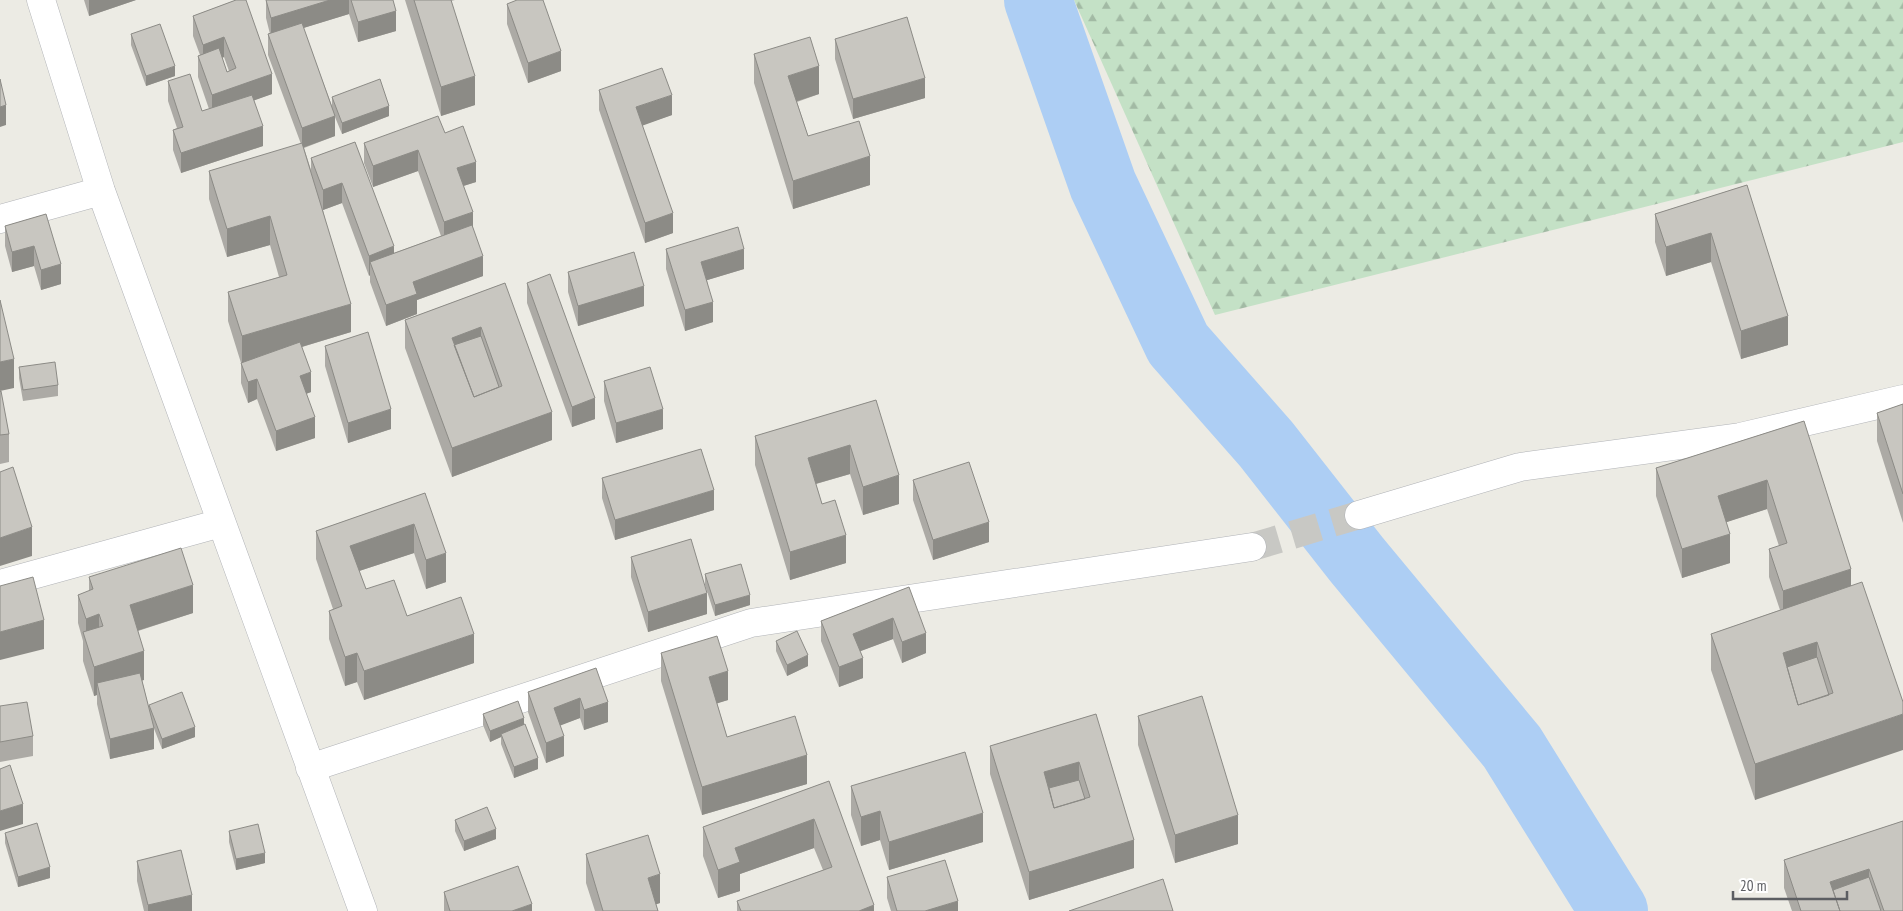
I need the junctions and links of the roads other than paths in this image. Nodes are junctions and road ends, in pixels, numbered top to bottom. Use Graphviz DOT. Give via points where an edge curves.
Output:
graph roads {
  1 [pos="41,0"];
  2 [pos="101,192"];
  3 [pos="0,219"];
  4 [pos="1903,399"];
  5 [pos="1359,515"];
  6 [pos="221,523"];
  7 [pos="1252,547"];
  8 [pos="0,584"];
  9 [pos="310,768"];
  10 [pos="363,911"];
  1 -- 2 [label="street"];
  2 -- 3 [label="street"];
  2 -- 6 [label="street"];
  4 -- 5 [label="street" via="1740,437 1520,467"];
  6 -- 8 [label="street"];
  6 -- 9 [label="street"];
  7 -- 9 [label="street" via="751,623"];
  9 -- 10 [label="street"];
}
